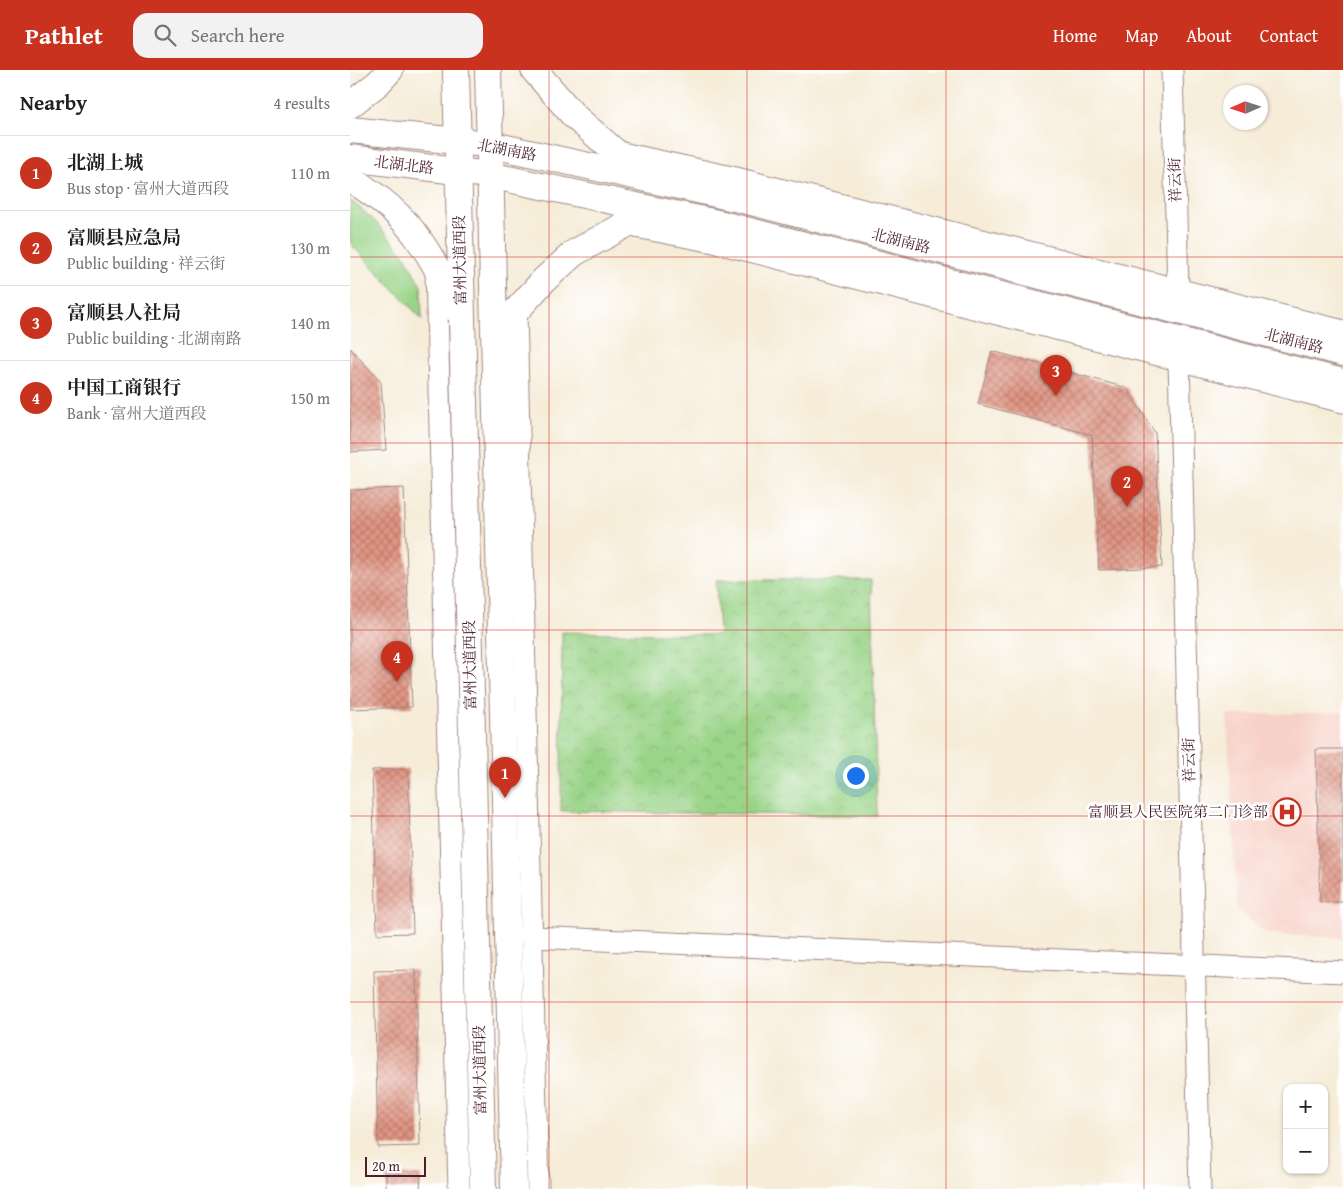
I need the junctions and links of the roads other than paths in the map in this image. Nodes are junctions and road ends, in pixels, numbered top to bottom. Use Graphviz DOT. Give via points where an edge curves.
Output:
graph roads {
  1 [pos="390,70"];
  2 [pos="456,70"];
  3 [pos="488,70"];
  4 [pos="534,70"];
  5 [pos="1172,70"];
  6 [pos="350,105"];
  7 [pos="350,130"];
  8 [pos="457,141"];
  9 [pos="488,144"];
  10 [pos="613,151"];
  11 [pos="350,158"];
  12 [pos="458,171"];
  13 [pos="489,175"];
  14 [pos="350,179"];
  15 [pos="648,180"];
  16 [pos="766,186"];
  17 [pos="713,194"];
  18 [pos="664,212"];
  19 [pos="722,224"];
  20 [pos="625,225"];
  21 [pos="759,254"];
  22 [pos="436,268"];
  23 [pos="953,282"];
  24 [pos="1178,289"];
  25 [pos="906,291"];
  26 [pos="516,311"];
  27 [pos="462,318"];
  28 [pos="1343,331"];
  29 [pos="1343,353"];
  30 [pos="494,357"];
  31 [pos="1179,360"];
  32 [pos="1343,382"];
  33 [pos="1343,402"];
  34 [pos="532,937"];
  35 [pos="1194,965"];
  36 [pos="1343,972"];
  37 [pos="459,1189"];
  38 [pos="483,1189"];
  39 [pos="514,1189"];
  40 [pos="538,1189"];
  41 [pos="1200,1189"];
  1 -- 6 [label="main road"];
  2 -- 8 [label="main road, 富州大道西段"];
  3 -- 9 [label="main road, 富州大道西段"];
  4 -- 10 [label="main road" via="574,116"];
  5 -- 24 [label="street, 祥云街"];
  7 -- 8 [label="main road, 北湖北路"];
  8 -- 9 [label="main road, 北湖南路"];
  8 -- 12 [label="main road, 富州大道西段"];
  9 -- 13 [label="main road, 富州大道西段"];
  9 -- 15 [label="main road, 北湖南路"];
  10 -- 15 [label="main road"];
  10 -- 16 [label="street"];
  11 -- 12 [label="main road, 北湖北路"];
  12 -- 13 [label="main road, 北湖南路"];
  12 -- 27 [label="main road, 富州大道西段"];
  13 -- 18 [label="main road, 北湖南路"];
  13 -- 30 [label="main road, 富州大道西段"];
  14 -- 22 [label="main road" via="392,209 417,236"];
  15 -- 17 [label="main road, 北湖南路"];
  16 -- 17 [label="main road"];
  16 -- 24 [label="street"];
  17 -- 29 [label="main road, 北湖南路"];
  18 -- 19 [label="main road, 北湖南路"];
  18 -- 20 [label="main road"];
  19 -- 21 [label="main road"];
  19 -- 23 [label="main road, 北湖南路"];
  20 -- 21 [label="street"];
  20 -- 26 [label="main road" via="574,253"];
  21 -- 25 [label="street"];
  22 -- 27 [label="main road"];
  22 -- 37 [label="street"];
  23 -- 25 [label="main road"];
  23 -- 32 [label="main road, 北湖南路"];
  24 -- 28 [label="street"];
  25 -- 31 [label="street"];
  26 -- 30 [label="main road"];
  26 -- 34 [label="street"];
  27 -- 38 [label="main road, 富州大道西段"];
  30 -- 39 [label="main road, 富州大道西段"];
  31 -- 33 [label="street"];
  31 -- 35 [label="street, 祥云街"];
  34 -- 35 [label="street"];
  34 -- 40 [label="street"];
  35 -- 36 [label="street"];
  35 -- 41 [label="street, 祥云街"];
}
